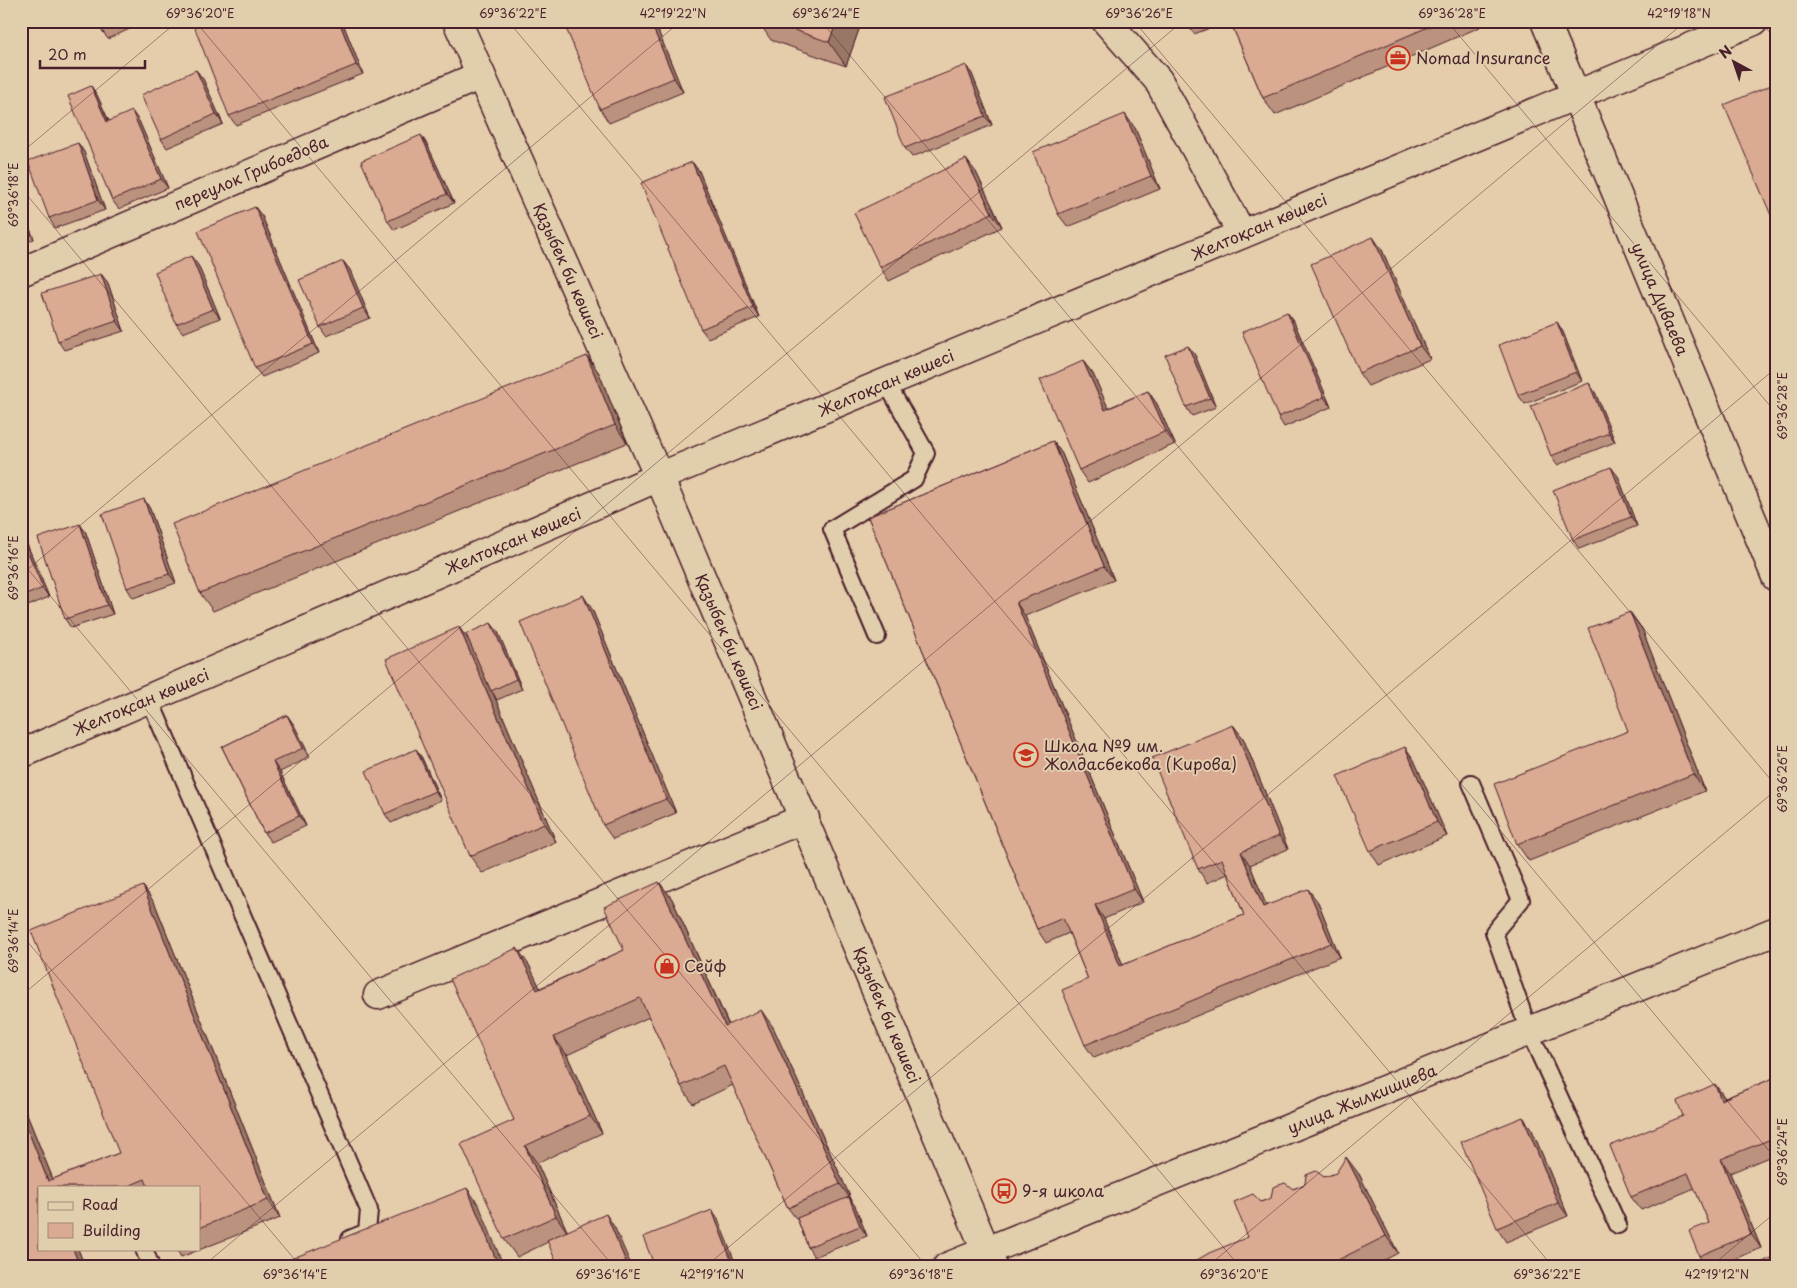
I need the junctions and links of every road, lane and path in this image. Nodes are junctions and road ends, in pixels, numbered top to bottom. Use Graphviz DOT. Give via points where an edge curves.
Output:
graph roads {
  1 [pos="457,21"];
  2 [pos="1106,21"];
  3 [pos="1544,21"];
  4 [pos="1754,21"];
  5 [pos="481,75"];
  6 [pos="1576,96"];
  7 [pos="1242,234"];
  8 [pos="21,272"];
  9 [pos="886,382"];
  10 [pos="659,477"];
  11 [pos="1776,577"];
  12 [pos="877,636"];
  13 [pos="149,698"];
  14 [pos="21,754"];
  15 [pos="1471,782"];
  16 [pos="805,818"];
  17 [pos="1776,931"];
  18 [pos="378,995"];
  19 [pos="1529,1031"];
  20 [pos="1618,1225"];
  21 [pos="332,1248"];
  22 [pos="144,1250"];
  23 [pos="990,1259"];
  24 [pos="151,1267"];
  25 [pos="947,1267"];
  1 -- 5 [label="street, Қазыбек би көшесі"];
  2 -- 7 [label="street" via="1158,80"];
  3 -- 6 [label="street, улица Диваева"];
  4 -- 6 [label="street, Желтоқсан көшесі"];
  5 -- 8 [label="street, переулок Грибоедова"];
  5 -- 10 [label="street, Қазыбек би көшесі"];
  6 -- 7 [label="street, Желтоқсан көшесі"];
  6 -- 11 [label="street, улица Диваева"];
  7 -- 9 [label="street, Желтоқсан көшесі"];
  9 -- 10 [label="street, Желтоқсан көшесі"];
  9 -- 12 [label="lane" via="926,453 914,478 832,529"];
  10 -- 13 [label="street, Желтоқсан көшесі"];
  10 -- 16 [label="street, Қазыбек би көшесі"];
  13 -- 14 [label="street, Желтоқсан көшесі"];
  13 -- 21 [label="lane" via="369,1210 367,1232"];
  15 -- 19 [label="lane" via="1521,900 1494,932"];
  16 -- 18 [label="street"];
  16 -- 23 [label="street, Қазыбек би көшесі"];
  17 -- 19 [label="street, улица Жылкишиева"];
  19 -- 20 [label="lane"];
  19 -- 23 [label="street, улица Жылкишиева"];
  22 -- 24 [label="lane"];
  23 -- 25 [label="street, улица Жылкишиева"];
}
